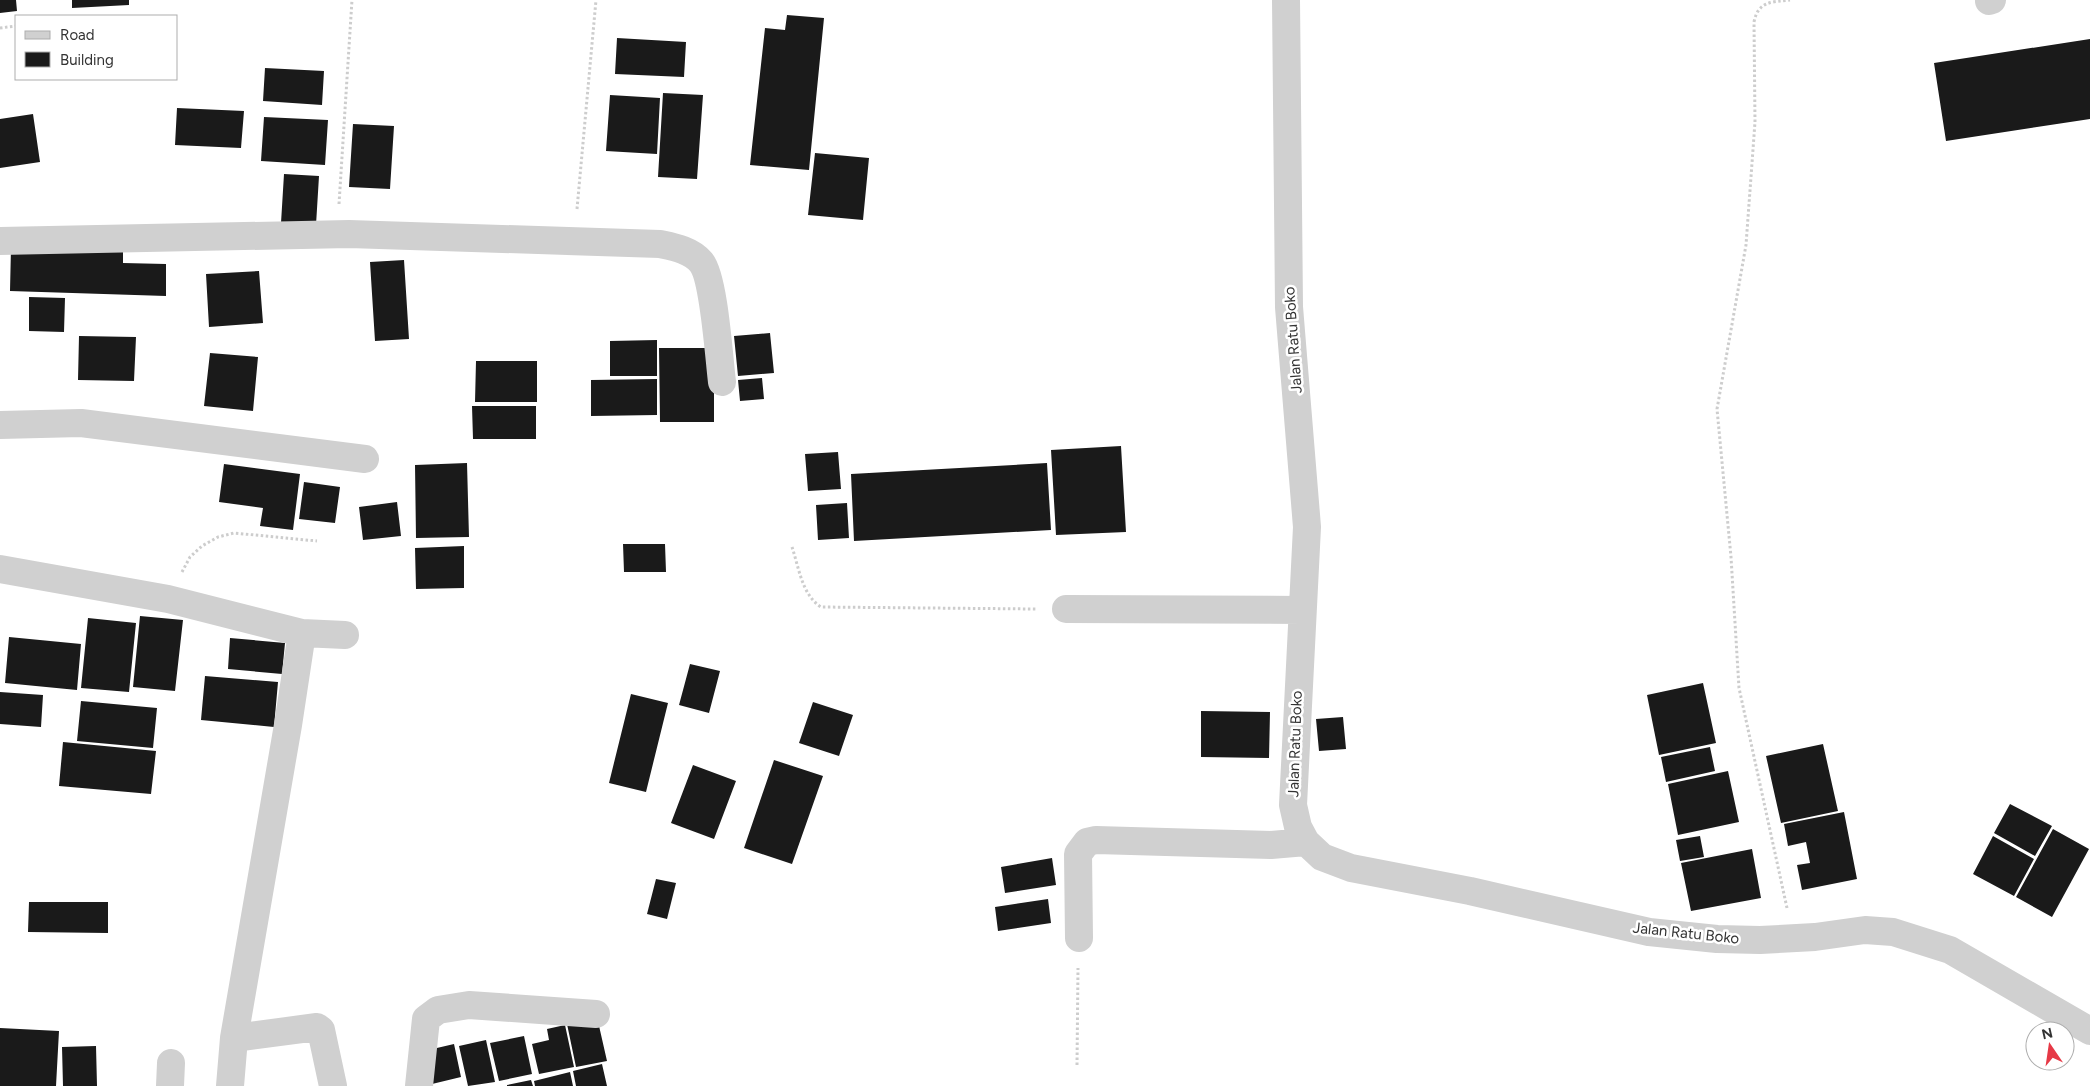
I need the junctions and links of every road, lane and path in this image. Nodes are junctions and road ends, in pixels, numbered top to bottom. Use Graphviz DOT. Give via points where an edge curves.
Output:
graph roads {
  1 [pos="352,0"];
  2 [pos="596,0"];
  3 [pos="1286,0"];
  4 [pos="1790,0"];
  5 [pos="15,26"];
  6 [pos="0,28"];
  7 [pos="337,234"];
  8 [pos="575,240"];
  9 [pos="0,241"];
  10 [pos="722,382"];
  11 [pos="0,425"];
  12 [pos="365,459"];
  13 [pos="317,541"];
  14 [pos="792,547"];
  15 [pos="0,569"];
  16 [pos="168,599"];
  17 [pos="1066,609"];
  18 [pos="1302,610"];
  19 [pos="302,633"];
  20 [pos="345,634"];
  21 [pos="1306,842"];
  22 [pos="1079,938"];
  23 [pos="1794,938"];
  24 [pos="596,1014"];
  25 [pos="2090,1031"];
  26 [pos="234,1038"];
  27 [pos="1077,1065"];
  28 [pos="230,1086"];
  29 [pos="333,1086"];
  30 [pos="419,1086"];
  1 -- 7 [label="path"];
  2 -- 8 [label="path"];
  3 -- 18 [label="street, Jalan Ratu Boko" via="1289,307 1307,527"];
  4 -- 23 [label="path" via="1767,3 1756,13 1754,22 1755,122 1746,245 1717,409 1739,688"];
  5 -- 6 [label="path"];
  7 -- 8 [label="street"];
  7 -- 9 [label="street"];
  8 -- 10 [label="street" via="660,244 685,250 701,262 709,280"];
  11 -- 12 [label="street" via="81,423"];
  13 -- 16 [label="path" via="234,533 218,537 190,557"];
  14 -- 17 [label="path" via="807,594 821,607"];
  15 -- 16 [label="street"];
  16 -- 19 [label="street"];
  17 -- 18 [label="street"];
  18 -- 21 [label="street, Jalan Ratu Boko" via="1293,805 1298,827"];
  19 -- 20 [label="street"];
  19 -- 26 [label="street"];
  21 -- 22 [label="street" via="1271,845 1087,842 1078,854"];
  21 -- 23 [label="street, Jalan Ratu Boko" via="1322,858 1351,868 1470,891 1648,932 1717,939"];
  22 -- 27 [label="path"];
  23 -- 25 [label="street, Jalan Ratu Boko" via="1865,930 1912,937 1950,950"];
  24 -- 30 [label="street" via="469,1005 438,1010 426,1019"];
  26 -- 28 [label="street"];
  26 -- 29 [label="street" via="317,1028"];
}
